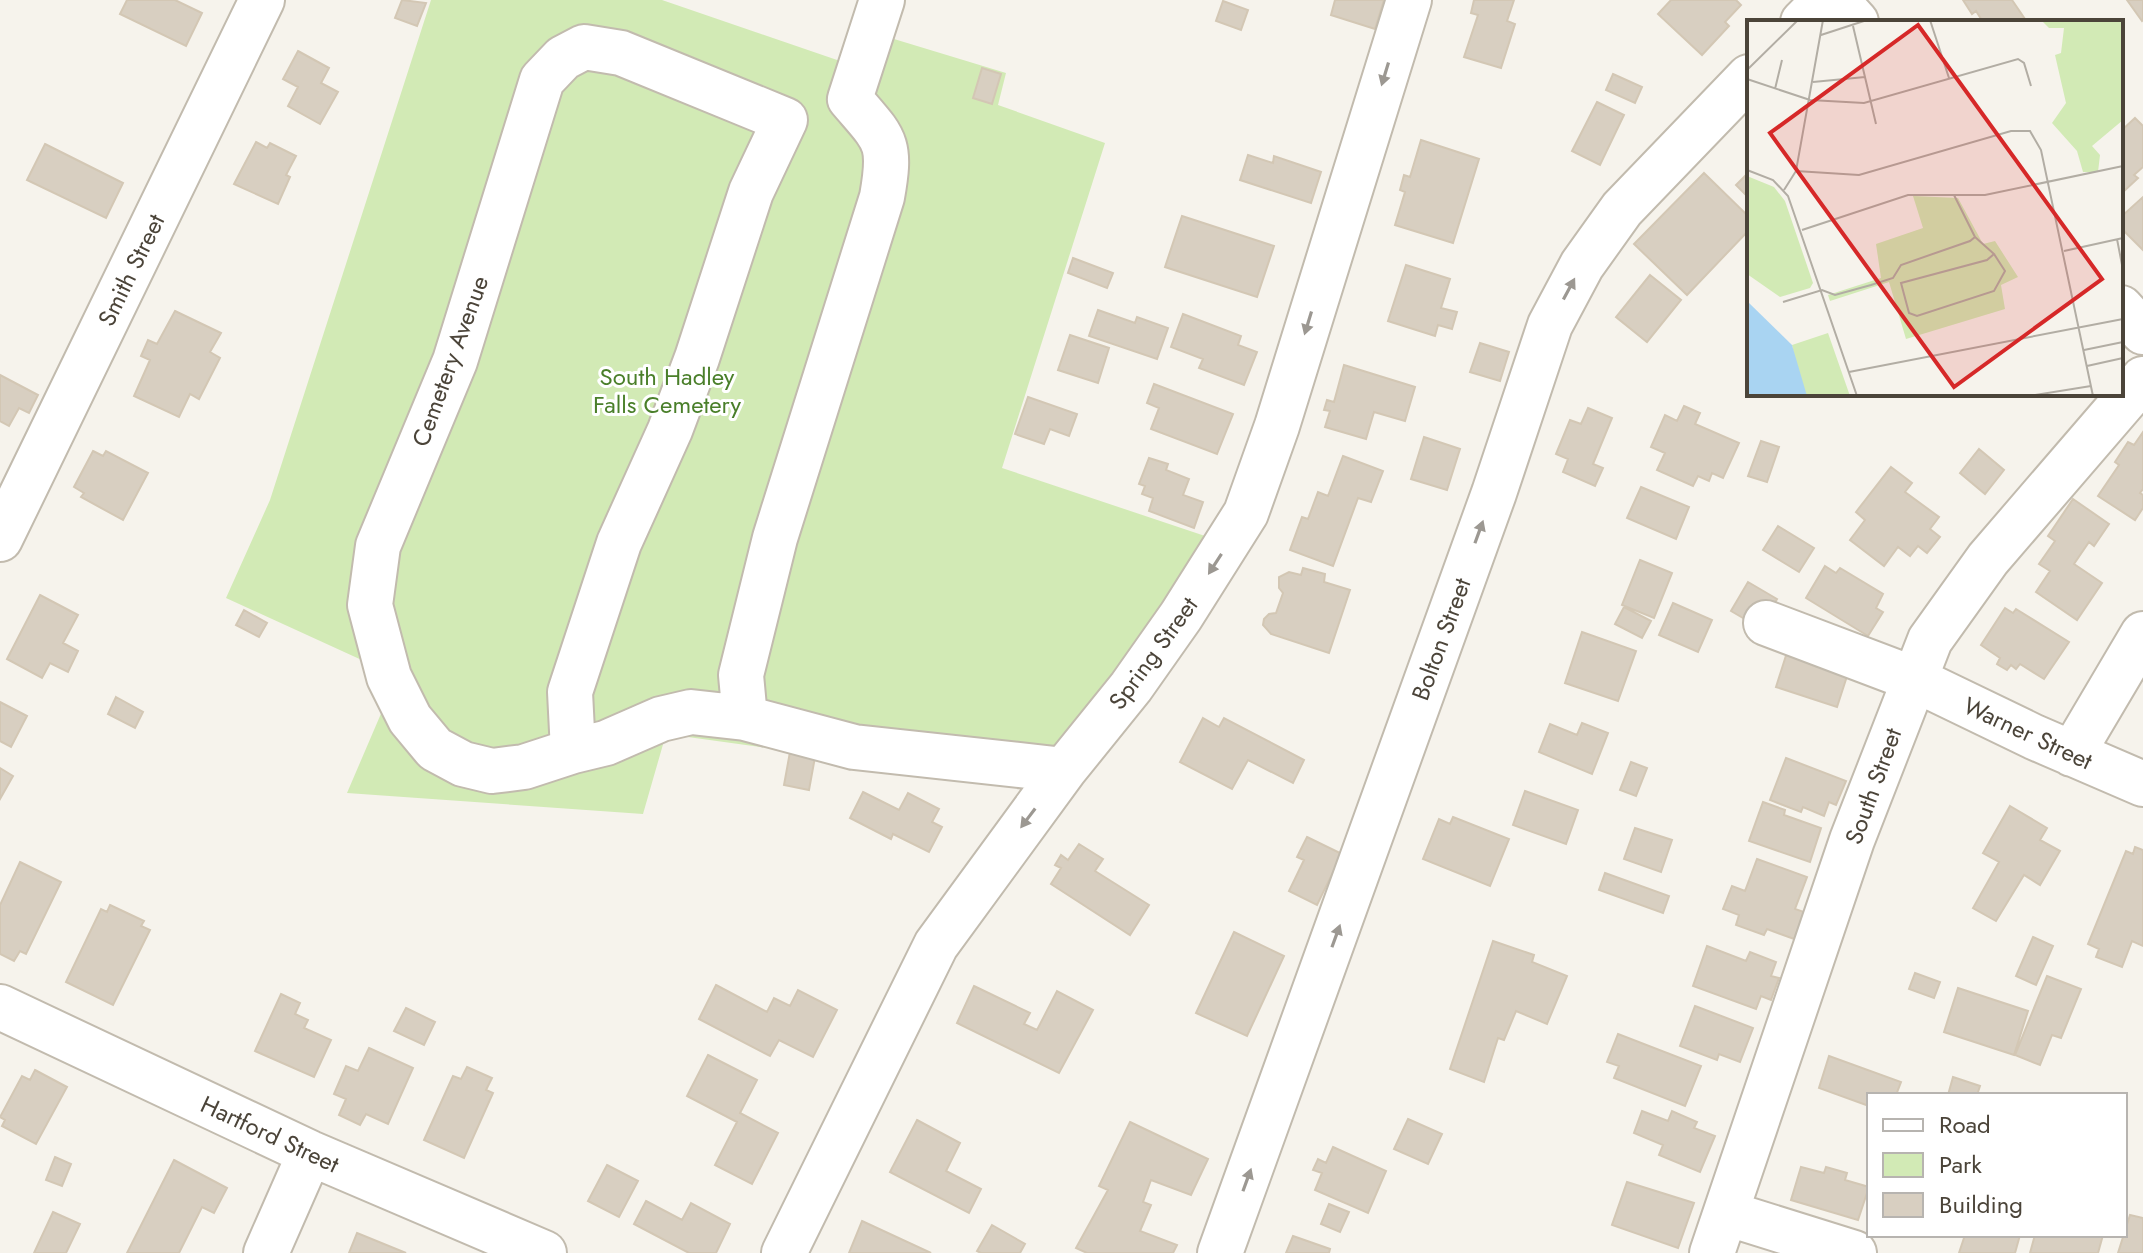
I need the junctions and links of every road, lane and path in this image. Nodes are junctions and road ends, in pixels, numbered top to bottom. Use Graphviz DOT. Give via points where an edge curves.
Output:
graph roads {
  1 [pos="262,0"];
  2 [pos="882,0"];
  3 [pos="1409,0"];
  4 [pos="1825,0"];
  5 [pos="1836,0"];
  6 [pos="1805,20"];
  7 [pos="1854,20"];
  8 [pos="1747,79"];
  9 [pos="850,99"];
  10 [pos="785,120"];
  11 [pos="2123,310"];
  12 [pos="2143,332"];
  13 [pos="2143,379"];
  14 [pos="0,539"];
  15 [pos="1766,623"];
  16 [pos="2143,634"];
  17 [pos="1914,679"];
  18 [pos="745,718"];
  19 [pos="573,751"];
  20 [pos="2072,754"];
  21 [pos="1064,770"];
  22 [pos="2143,784"];
  23 [pos="0,1007"];
  24 [pos="310,1153"];
  25 [pos="1726,1213"];
  26 [pos="266,1253"];
  27 [pos="544,1253"];
  28 [pos="784,1253"];
  29 [pos="1220,1253"];
  30 [pos="1712,1253"];
  31 [pos="1854,1253"];
  1 -- 14 [label="street, Smith Street"];
  2 -- 9 [label="street"];
  3 -- 21 [label="street, Spring Street, one-way" via="1246,513 1131,687"];
  4 -- 6 [label="street"];
  5 -- 7 [label="street"];
  29 -- 8 [label="street, Bolton Street, one-way" via="1550,325 1582,265 1622,209"];
  9 -- 10 [label="street, Cemetery Avenue" via="811,123"];
  9 -- 18 [label="street" via="883,138 888,165 775,538 741,675"];
  10 -- 19 [label="street" via="751,192 670,430 619,543 570,692"];
  10 -- 19 [label="street, Cemetery Avenue" via="621,53 584,47 563,58 542,80 455,361 378,546 370,605 389,677 410,719 435,749 492,771"];
  11 -- 12 [label="street"];
  13 -- 17 [label="street, South Street" via="1988,559 1930,640"];
  15 -- 17 [label="street, Warner Street"];
  16 -- 20 [label="street"];
  17 -- 20 [label="street, Warner Street"];
  17 -- 25 [label="street, South Street" via="1852,840"];
  18 -- 19 [label="street, Cemetery Avenue" via="691,712"];
  18 -- 21 [label="street, Cemetery Avenue" via="854,747"];
  20 -- 22 [label="street, Warner Street"];
  21 -- 28 [label="street, Spring Street, one-way" via="936,945"];
  23 -- 24 [label="street, Hartford Street"];
  24 -- 26 [label="street"];
  24 -- 27 [label="street, Hartford Street"];
  25 -- 30 [label="street, South Street"];
  25 -- 31 [label="street"];
}
